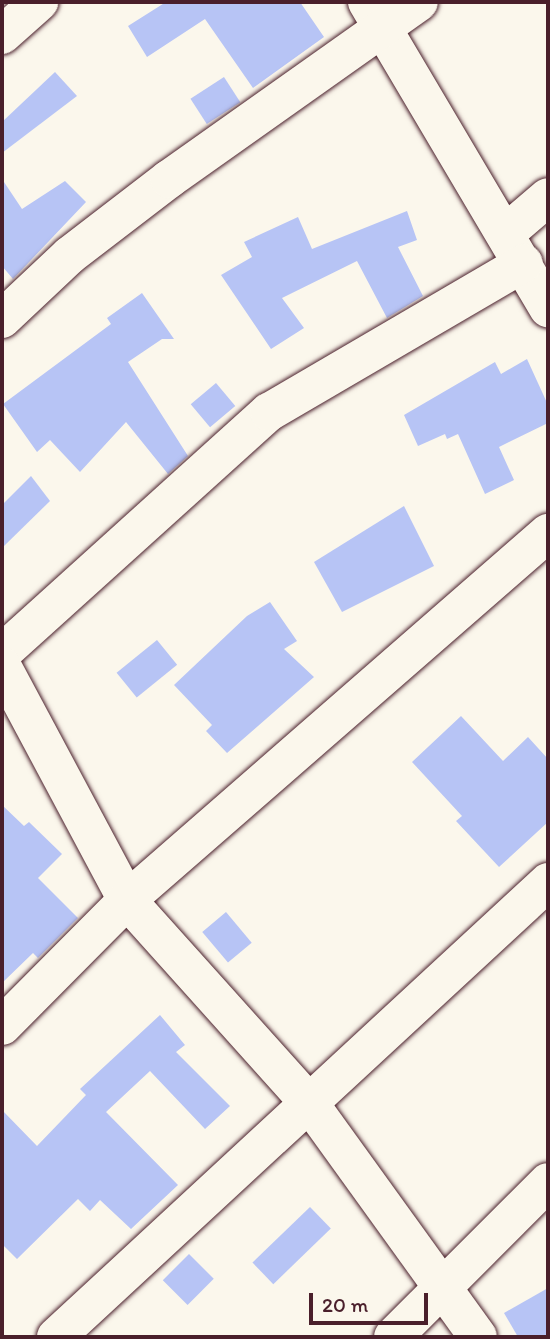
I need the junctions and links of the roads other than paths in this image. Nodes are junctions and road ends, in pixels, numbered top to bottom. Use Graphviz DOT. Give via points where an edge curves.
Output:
graph roads {
  1 [pos="39,2"];
  2 [pos="419,2"];
  3 [pos="376,16"];
  4 [pos="2,34"];
  5 [pos="548,197"];
  6 [pos="515,248"];
  7 [pos="548,308"];
  8 [pos="2,319"];
  9 [pos="548,533"];
  10 [pos="2,653"];
  11 [pos="2,666"];
  12 [pos="548,881"];
  13 [pos="127,900"];
  14 [pos="2,1026"];
  15 [pos="310,1104"];
  16 [pos="548,1182"];
  17 [pos="444,1287"];
  18 [pos="56,1337"];
  19 [pos="393,1337"];
  20 [pos="478,1337"];
  1 -- 4 [label="street"];
  2 -- 3 [label="street"];
  3 -- 6 [label="street"];
  3 -- 8 [label="street" via="70,255"];
  5 -- 6 [label="street"];
  6 -- 7 [label="street"];
  6 -- 10 [label="street" via="270,412"];
  9 -- 13 [label="street"];
  11 -- 13 [label="street"];
  12 -- 15 [label="street"];
  13 -- 14 [label="street"];
  13 -- 15 [label="street"];
  15 -- 17 [label="street"];
  15 -- 18 [label="street"];
  16 -- 17 [label="street"];
  17 -- 19 [label="street"];
  17 -- 20 [label="street"];
}
